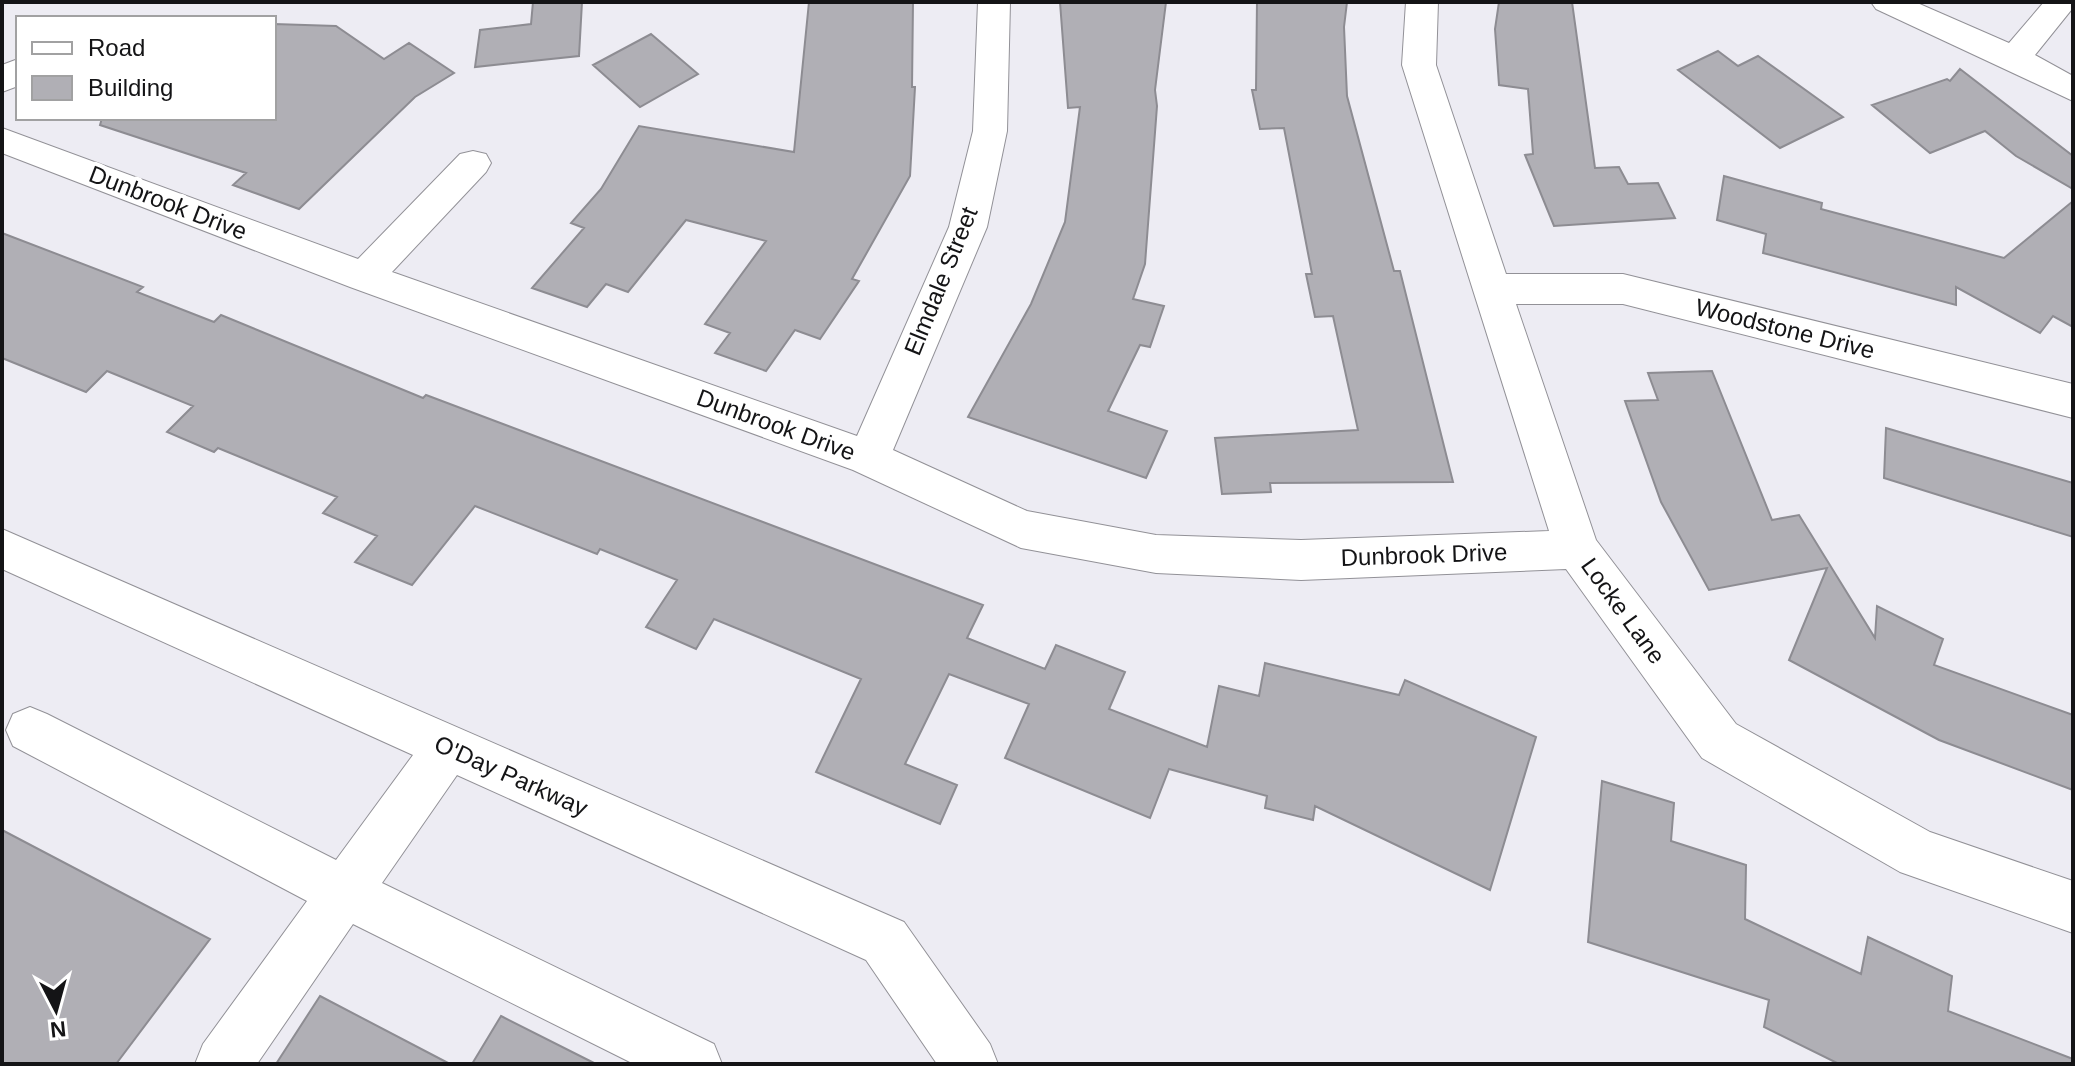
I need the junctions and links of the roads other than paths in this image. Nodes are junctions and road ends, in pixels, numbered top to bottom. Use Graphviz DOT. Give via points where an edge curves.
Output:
graph roads {
  1 [pos="994,2"];
  2 [pos="1422,2"];
  3 [pos="2061,2"];
  4 [pos="1877,8"];
  5 [pos="2014,58"];
  6 [pos="2073,90"];
  7 [pos="2,140"];
  8 [pos="473,163"];
  9 [pos="364,277"];
  10 [pos="1492,289"];
  11 [pos="2073,401"];
  12 [pos="868,458"];
  13 [pos="2,548"];
  14 [pos="1577,549"];
  15 [pos="30,730"];
  16 [pos="447,748"];
  17 [pos="344,892"];
  18 [pos="2073,907"];
  19 [pos="223,1064"];
  20 [pos="694,1064"];
  21 [pos="970,1064"];
  1 -- 12 [label="street, Elmdale Street" via="990,131 968,227"];
  2 -- 10 [label="street, Locke Lane" via="1419,65"];
  3 -- 5 [label="street"];
  4 -- 5 [label="street"];
  5 -- 6 [label="street"];
  7 -- 9 [label="street, Dunbrook Drive"];
  8 -- 9 [label="street"];
  9 -- 12 [label="street, Dunbrook Drive"];
  10 -- 11 [label="street, Woodstone Drive" via="1623,289"];
  10 -- 14 [label="street, Locke Lane"];
  12 -- 14 [label="street, Dunbrook Drive" via="1021,529 1156,554 1301,560"];
  13 -- 16 [label="street, O'Day Parkway"];
  14 -- 18 [label="street, Locke Lane" via="1719,741 1918,854"];
  15 -- 17 [label="street"];
  16 -- 17 [label="street"];
  16 -- 21 [label="street, O'Day Parkway" via="885,941"];
  17 -- 19 [label="street"];
  17 -- 20 [label="street"];
}
